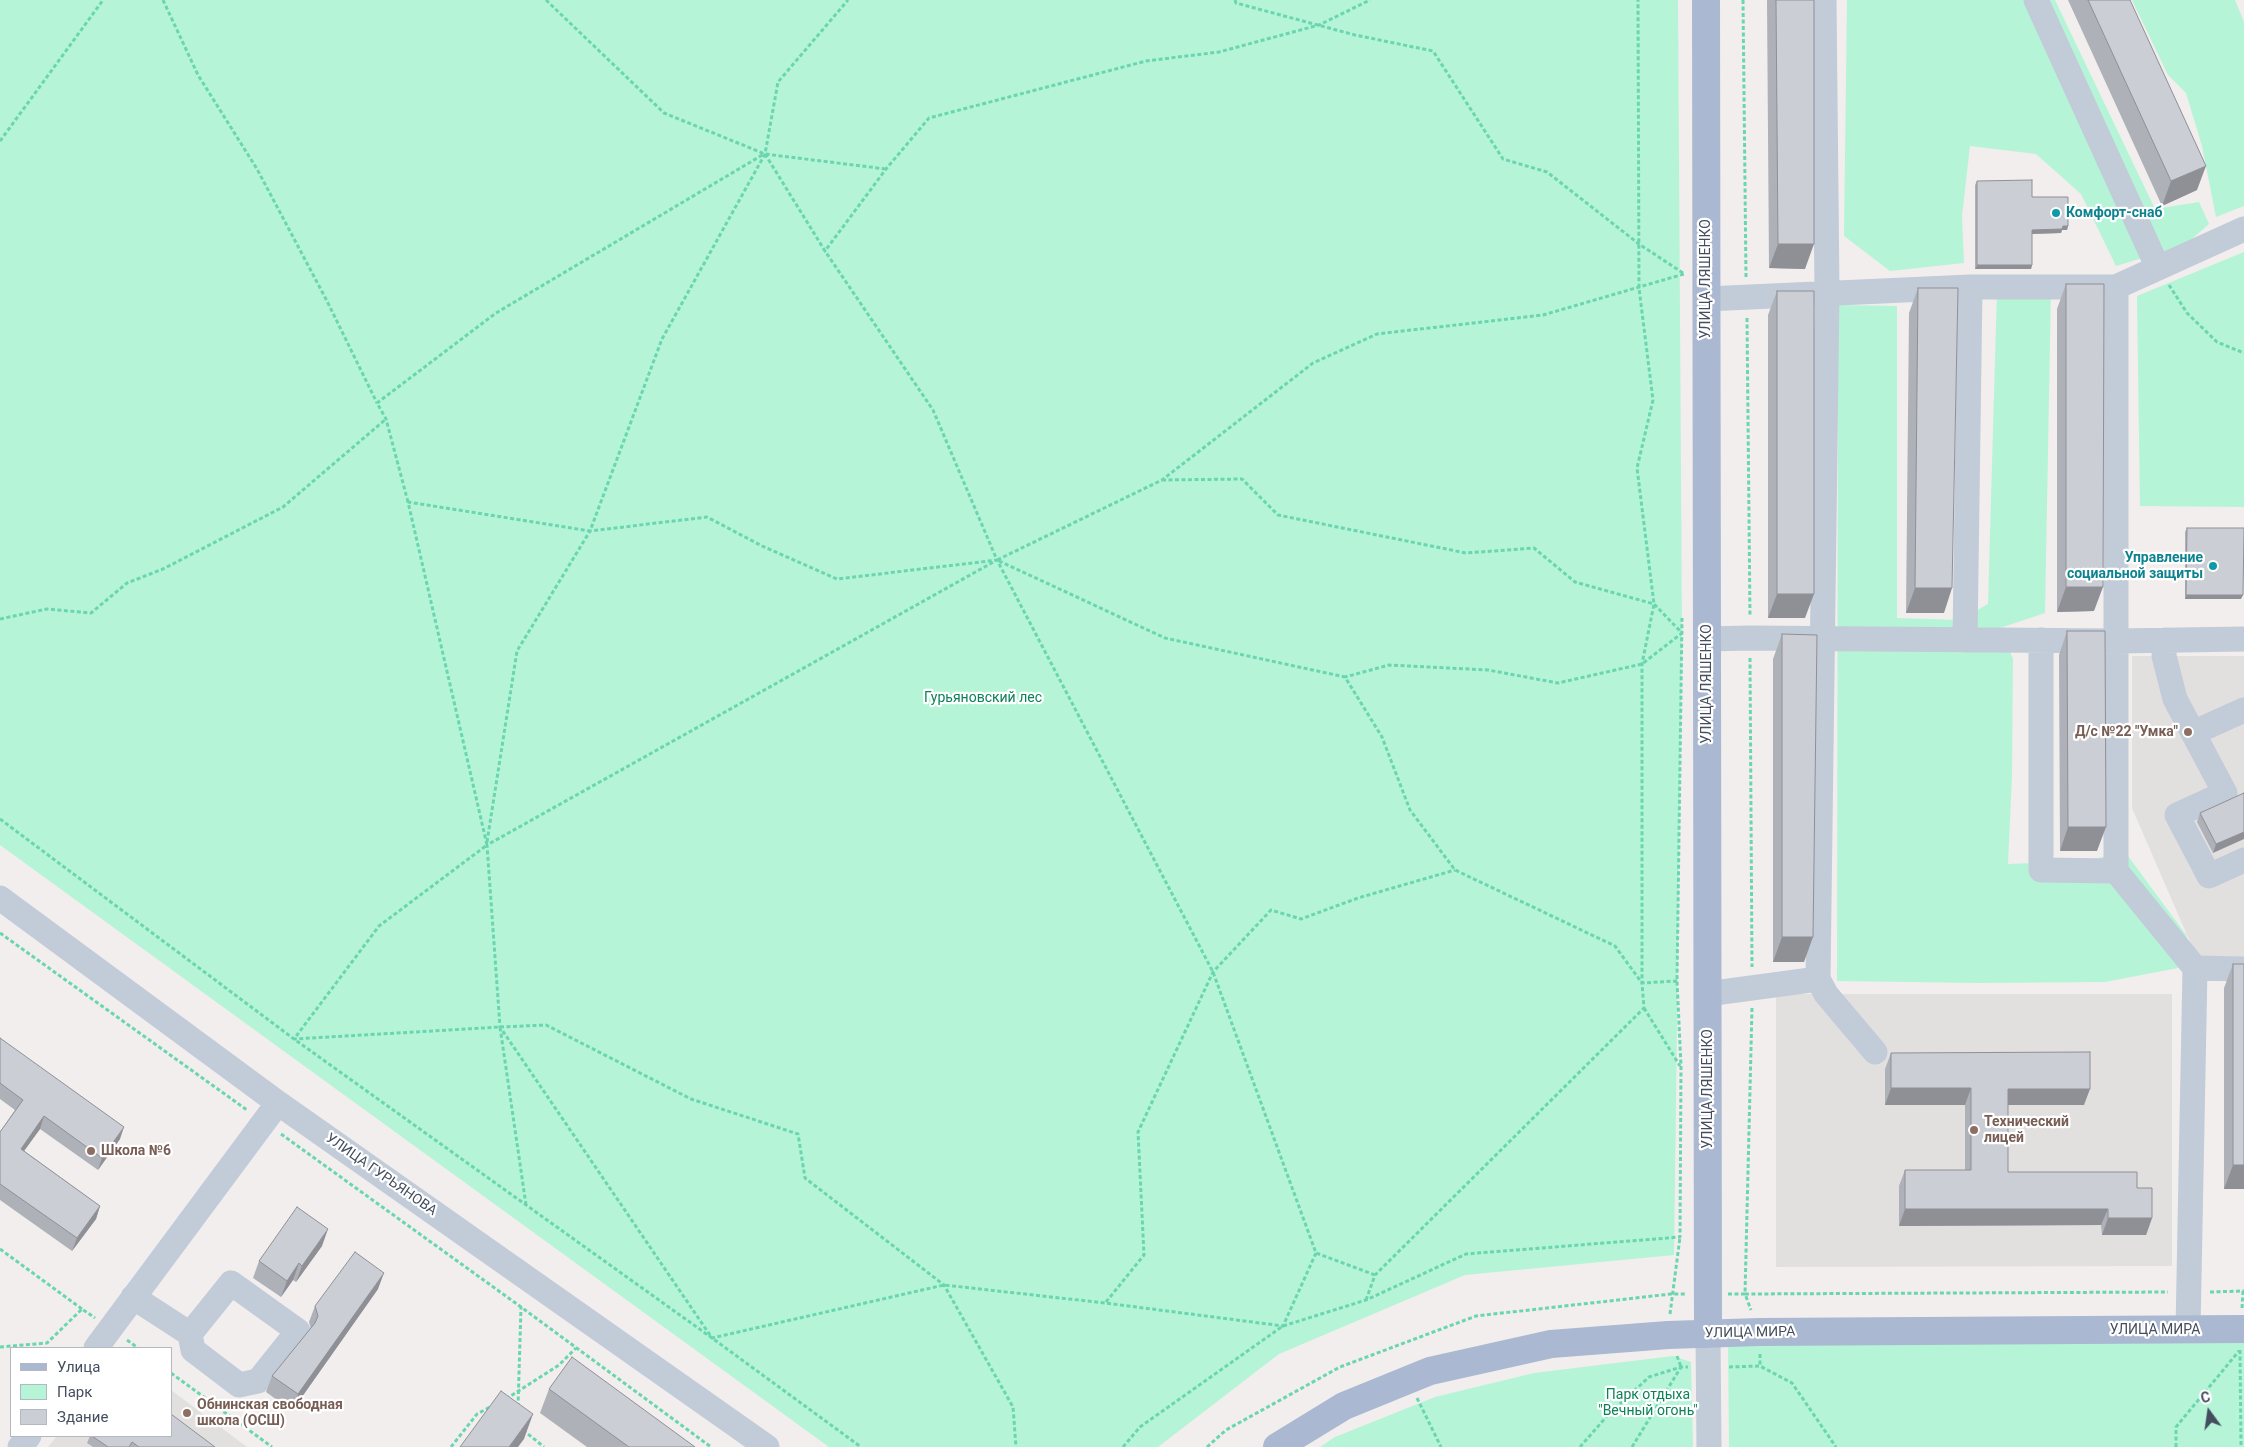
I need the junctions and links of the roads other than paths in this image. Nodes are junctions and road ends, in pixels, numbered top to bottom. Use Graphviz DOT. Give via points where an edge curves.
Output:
graph roads {
  1 [pos="1706,0"];
  2 [pos="1824,0"];
  3 [pos="2036,0"];
  4 [pos="2244,229"];
  5 [pos="2158,268"];
  6 [pos="1970,287"];
  7 [pos="2116,287"];
  8 [pos="1827,292"];
  9 [pos="1706,299"];
  10 [pos="1694,636"];
  11 [pos="1823,639"];
  12 [pos="2244,639"];
  13 [pos="1965,640"];
  14 [pos="2040,640"];
  15 [pos="2117,640"];
  16 [pos="2165,640"];
  17 [pos="2244,710"];
  18 [pos="2193,733"];
  19 [pos="2244,860"];
  20 [pos="2116,872"];
  21 [pos="0,898"];
  22 [pos="2195,968"];
  23 [pos="2244,969"];
  24 [pos="1818,979"];
  25 [pos="1707,994"];
  26 [pos="1875,1052"];
  27 [pos="271,1112"];
  28 [pos="134,1297"];
  29 [pos="2188,1330"];
  30 [pos="190,1334"];
  31 [pos="1708,1334"];
  32 [pos="2242,1336"];
  33 [pos="97,1347"];
  34 [pos="767,1447"];
  35 [pos="1277,1447"];
  36 [pos="1709,1447"];
  1 -- 9 [label="main road, УЛИЦА ЛЯШЕНКО"];
  2 -- 8 [label="street"];
  3 -- 5 [label="street"];
  4 -- 5 [label="street"];
  5 -- 7 [label="street"];
  6 -- 7 [label="street"];
  6 -- 8 [label="street"];
  6 -- 13 [label="street"];
  7 -- 15 [label="street"];
  8 -- 9 [label="street"];
  8 -- 11 [label="street"];
  9 -- 10 [label="main road, УЛИЦА ЛЯШЕНКО"];
  10 -- 11 [label="street"];
  10 -- 25 [label="main road, УЛИЦА ЛЯШЕНКО"];
  11 -- 13 [label="street"];
  11 -- 24 [label="street"];
  12 -- 16 [label="street"];
  13 -- 14 [label="street"];
  14 -- 15 [label="street"];
  14 -- 20 [label="street" via="2041,870"];
  15 -- 16 [label="street"];
  15 -- 20 [label="street"];
  16 -- 18 [label="street" via="2164,656 2175,699"];
  17 -- 18 [label="street"];
  18 -- 19 [label="street" via="2225,793 2177,815 2208,876"];
  20 -- 22 [label="street"];
  21 -- 27 [label="street, УЛИЦА ГУРЬЯНОВА"];
  22 -- 23 [label="street"];
  22 -- 29 [label="street"];
  24 -- 25 [label="street"];
  24 -- 26 [label="street" via="1826,994"];
  25 -- 31 [label="main road, УЛИЦА ЛЯШЕНКО"];
  27 -- 28 [label="street"];
  27 -- 34 [label="street, УЛИЦА ГУРЬЯНОВА"];
  28 -- 30 [label="street"];
  28 -- 33 [label="street"];
  29 -- 31 [label="main road, УЛИЦА МИРА"];
  29 -- 32 [label="main road, УЛИЦА МИРА"];
  31 -- 35 [label="main road, УЛИЦА МИРА" via="1551,1344 1430,1371 1344,1406"];
  31 -- 36 [label="street, УЛИЦА ЛЯШЕНКО"];
}
